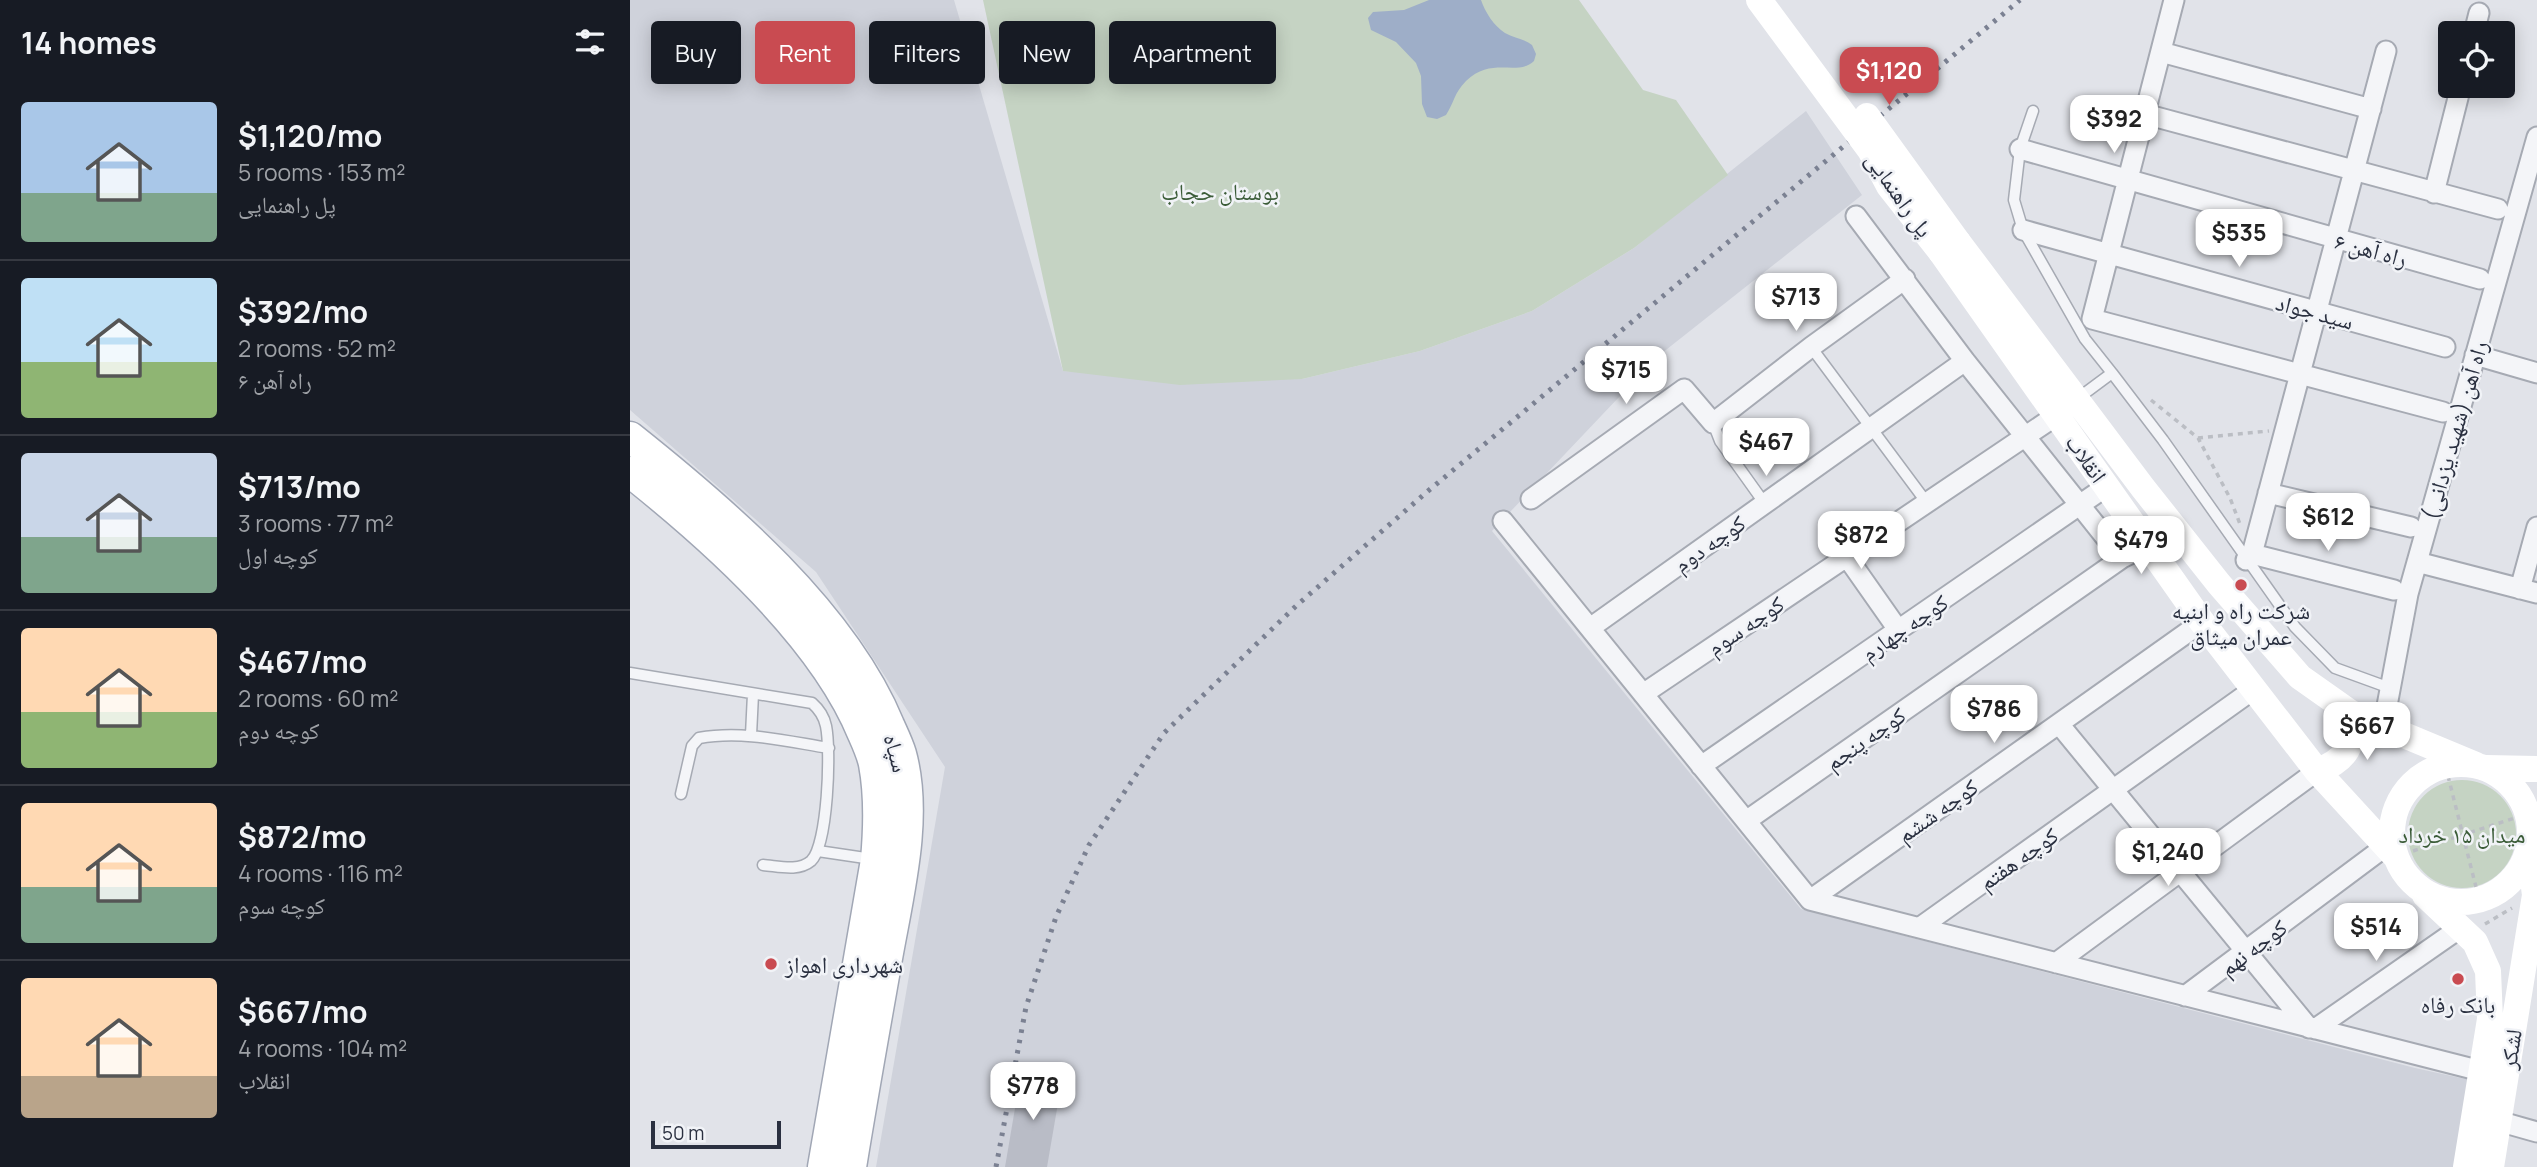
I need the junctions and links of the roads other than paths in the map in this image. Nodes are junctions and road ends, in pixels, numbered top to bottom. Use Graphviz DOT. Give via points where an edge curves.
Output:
graph roads {
  1 [pos="1759,0"];
  2 [pos="1782,0"];
  3 [pos="2174,0"];
  4 [pos="2479,13"];
  5 [pos="2477,21"];
  6 [pos="2386,51"];
  7 [pos="2161,52"];
  8 [pos="2458,98"];
  9 [pos="2371,109"];
  10 [pos="2033,111"];
  11 [pos="2145,114"];
  12 [pos="2537,137"];
  13 [pos="2020,149"];
  14 [pos="2354,172"];
  15 [pos="2128,180"];
  16 [pos="2434,193"];
  17 [pos="2498,209"];
  18 [pos="1856,216"];
  19 [pos="2023,230"];
  20 [pos="2336,240"];
  21 [pos="1950,247"];
  22 [pos="2109,253"];
  23 [pos="1905,279"];
  24 [pos="2480,279"];
  25 [pos="2317,311"];
  26 [pos="1811,347"];
  27 [pos="2445,347"];
  28 [pos="2475,355"];
  29 [pos="1965,360"];
  30 [pos="2112,373"];
  31 [pos="2537,373"];
  32 [pos="2300,374"];
  33 [pos="2066,407"];
  34 [pos="2443,412"];
  35 [pos="1713,423"];
  36 [pos="1871,428"];
  37 [pos="630,437"];
  38 [pos="2025,437"];
  39 [pos="630,472"];
  40 [pos="2107,486"];
  41 [pos="2268,493"];
  42 [pos="1531,499"];
  43 [pos="1927,503"];
  44 [pos="1765,504"];
  45 [pos="2081,506"];
  46 [pos="1503,521"];
  47 [pos="2411,527"];
  48 [pos="2537,527"];
  49 [pos="2148,545"];
  50 [pos="1847,557"];
  51 [pos="2249,557"];
  52 [pos="2122,558"];
  53 [pos="2417,562"];
  54 [pos="2394,590"];
  55 [pos="2529,591"];
  56 [pos="2202,622"];
  57 [pos="1590,628"];
  58 [pos="1899,631"];
  59 [pos="630,673"];
  60 [pos="2390,688"];
  61 [pos="2253,689"];
  62 [pos="753,694"];
  63 [pos="1643,694"];
  64 [pos="2351,713"];
  65 [pos="2059,724"];
  66 [pos="2383,727"];
  67 [pos="751,735"];
  68 [pos="828,748"];
  69 [pos="1701,766"];
  70 [pos="2480,767"];
  71 [pos="2537,769"];
  72 [pos="2317,771"];
  73 [pos="2113,790"];
  74 [pos="681,794"];
  75 [pos="1746,821"];
  76 [pos="2531,833"];
  77 [pos="817,850"];
  78 [pos="2395,851"];
  79 [pos="890,862"];
  80 [pos="763,865"];
  81 [pos="2180,872"];
  82 [pos="2413,884"];
  83 [pos="1810,900"];
  84 [pos="1919,928"];
  85 [pos="2463,931"];
  86 [pos="2247,952"];
  87 [pos="2531,962"];
  88 [pos="2056,963"];
  89 [pos="2185,996"];
  90 [pos="2312,1028"];
  91 [pos="2481,1072"];
  92 [pos="2498,1121"];
  93 [pos="2537,1132"];
  94 [pos="823,1167"];
  95 [pos="851,1167"];
  96 [pos="2466,1167"];
  97 [pos="2491,1167"];
  1 -- 21 [label="main road, پل راهنمایی, bridge" via="1870,150 1889,186"];
  2 -- 21 [label="main road, پل راهنمایی, bridge"];
  3 -- 7 [label="street"];
  4 -- 5 [label="street"];
  6 -- 9 [label="street"];
  7 -- 9 [label="street"];
  7 -- 11 [label="street"];
  8 -- 16 [label="street"];
  9 -- 14 [label="street"];
  10 -- 13 [label="lane"];
  11 -- 14 [label="street"];
  11 -- 15 [label="street"];
  12 -- 28 [label="street, راه آهن (شهید یزدانی)"];
  13 -- 15 [label="street, راه آهن ۶"];
  13 -- 19 [label="lane" via="2014,200"];
  14 -- 16 [label="street"];
  14 -- 20 [label="street"];
  15 -- 20 [label="street, راه آهن ۶"];
  15 -- 22 [label="street"];
  16 -- 17 [label="street"];
  18 -- 23 [label="street"];
  19 -- 22 [label="street, سید جواد"];
  19 -- 30 [label="lane" via="2085,339"];
  20 -- 24 [label="street, راه آهن ۶"];
  20 -- 25 [label="street"];
  21 -- 33 [label="main road, انقلاب"];
  22 -- 25 [label="street, سید جواد"];
  22 -- 32 [label="street" via="2092,319"];
  23 -- 26 [label="street"];
  23 -- 29 [label="street"];
  25 -- 27 [label="street, سید جواد"];
  25 -- 32 [label="street"];
  26 -- 35 [label="street"];
  26 -- 36 [label="lane"];
  28 -- 31 [label="street"];
  28 -- 53 [label="street, راه آهن (شهید یزدانی)"];
  29 -- 36 [label="street, کوچه دوم"];
  29 -- 38 [label="street"];
  30 -- 33 [label="lane"];
  30 -- 51 [label="lane"];
  32 -- 34 [label="street"];
  32 -- 41 [label="street"];
  33 -- 38 [label="street, کوچه سوم"];
  33 -- 40 [label="main road, انقلاب"];
  33 -- 64 [label="main road, انقلاب" via="2300,677"];
  35 -- 42 [label="street" via="1684,389"];
  35 -- 44 [label="lane"];
  36 -- 43 [label="lane"];
  36 -- 44 [label="street, کوچه دوم"];
  37 -- 79 [label="main road, سپاه" via="726,517 778,569 836,634 876,693 901,755 908,810"];
  38 -- 43 [label="street, کوچه سوم"];
  38 -- 45 [label="street"];
  39 -- 79 [label="main road, سپاه" via="708,537 758,588 814,651 851,706 874,761"];
  40 -- 45 [label="street, کوچه چهارم"];
  40 -- 49 [label="main road, انقلاب"];
  41 -- 47 [label="street"];
  41 -- 51 [label="street"];
  43 -- 50 [label="street, کوچه سوم"];
  44 -- 57 [label="street, کوچه دوم"];
  45 -- 52 [label="street"];
  45 -- 58 [label="street, کوچه چهارم"];
  46 -- 57 [label="street"];
  48 -- 55 [label="street"];
  49 -- 52 [label="street, کوچه پنجم"];
  49 -- 56 [label="main road, انقلاب"];
  50 -- 58 [label="street"];
  50 -- 63 [label="street, کوچه سوم"];
  51 -- 54 [label="street"];
  51 -- 60 [label="lane" via="2295,627 2335,668"];
  52 -- 75 [label="street, کوچه پنجم"];
  53 -- 55 [label="street"];
  53 -- 60 [label="street, راه آهن (شهید یزدانی)"];
  56 -- 61 [label="main road, انقلاب"];
  56 -- 65 [label="street, کوچه ششم"];
  57 -- 63 [label="street"];
  58 -- 69 [label="street, کوچه چهارم"];
  59 -- 62 [label="lane"];
  60 -- 66 [label="street, راه آهن (شهید یزدانی)"];
  61 -- 72 [label="main road, انقلاب"];
  61 -- 73 [label="street, کوچه هفتم"];
  62 -- 67 [label="lane"];
  62 -- 68 [label="lane" via="812,703 827,726"];
  63 -- 69 [label="street"];
  64 -- 66 [label="main road, انقلاب"];
  64 -- 72 [label="main road" via="2354,728 2343,757"];
  65 -- 73 [label="street"];
  65 -- 83 [label="street, کوچه ششم"];
  66 -- 70 [label="main road, انقلاب"];
  67 -- 68 [label="lane"];
  67 -- 74 [label="lane" via="699,738 692,746"];
  68 -- 77 [label="lane" via="829,784"];
  69 -- 75 [label="street"];
  70 -- 71 [label="main road, انقلاب"];
  70 -- 76 [label="main road" via="2508,782 2519,795"];
  70 -- 78 [label="main road" via="2445,766 2409,786 2393,818"];
  72 -- 78 [label="main road, انقلاب"];
  72 -- 81 [label="street"];
  73 -- 81 [label="street"];
  73 -- 84 [label="street, کوچه هفتم"];
  75 -- 83 [label="street"];
  76 -- 82 [label="main road" via="2522,865 2498,891 2464,902 2428,895"];
  76 -- 87 [label="main road, لشکر" via="2535,895"];
  77 -- 79 [label="lane"];
  77 -- 80 [label="lane" via="810,861 796,868"];
  78 -- 82 [label="main road, انقلاب"];
  78 -- 86 [label="street, کوچه نهم"];
  79 -- 94 [label="main road, سپاه"];
  79 -- 95 [label="main road, سپاه"];
  81 -- 86 [label="street"];
  81 -- 88 [label="street"];
  82 -- 85 [label="main road, لشکر"];
  83 -- 84 [label="street"];
  84 -- 88 [label="street"];
  85 -- 90 [label="street"];
  85 -- 91 [label="main road, لشکر" via="2475,942 2488,971 2490,1019"];
  86 -- 89 [label="street, کوچه نهم"];
  86 -- 90 [label="street"];
  87 -- 92 [label="main road, لشکر"];
  88 -- 89 [label="street"];
  89 -- 90 [label="street"];
  90 -- 91 [label="street"];
  91 -- 96 [label="main road, لشکر"];
  92 -- 93 [label="street"];
  92 -- 97 [label="main road, لشکر"];
}
